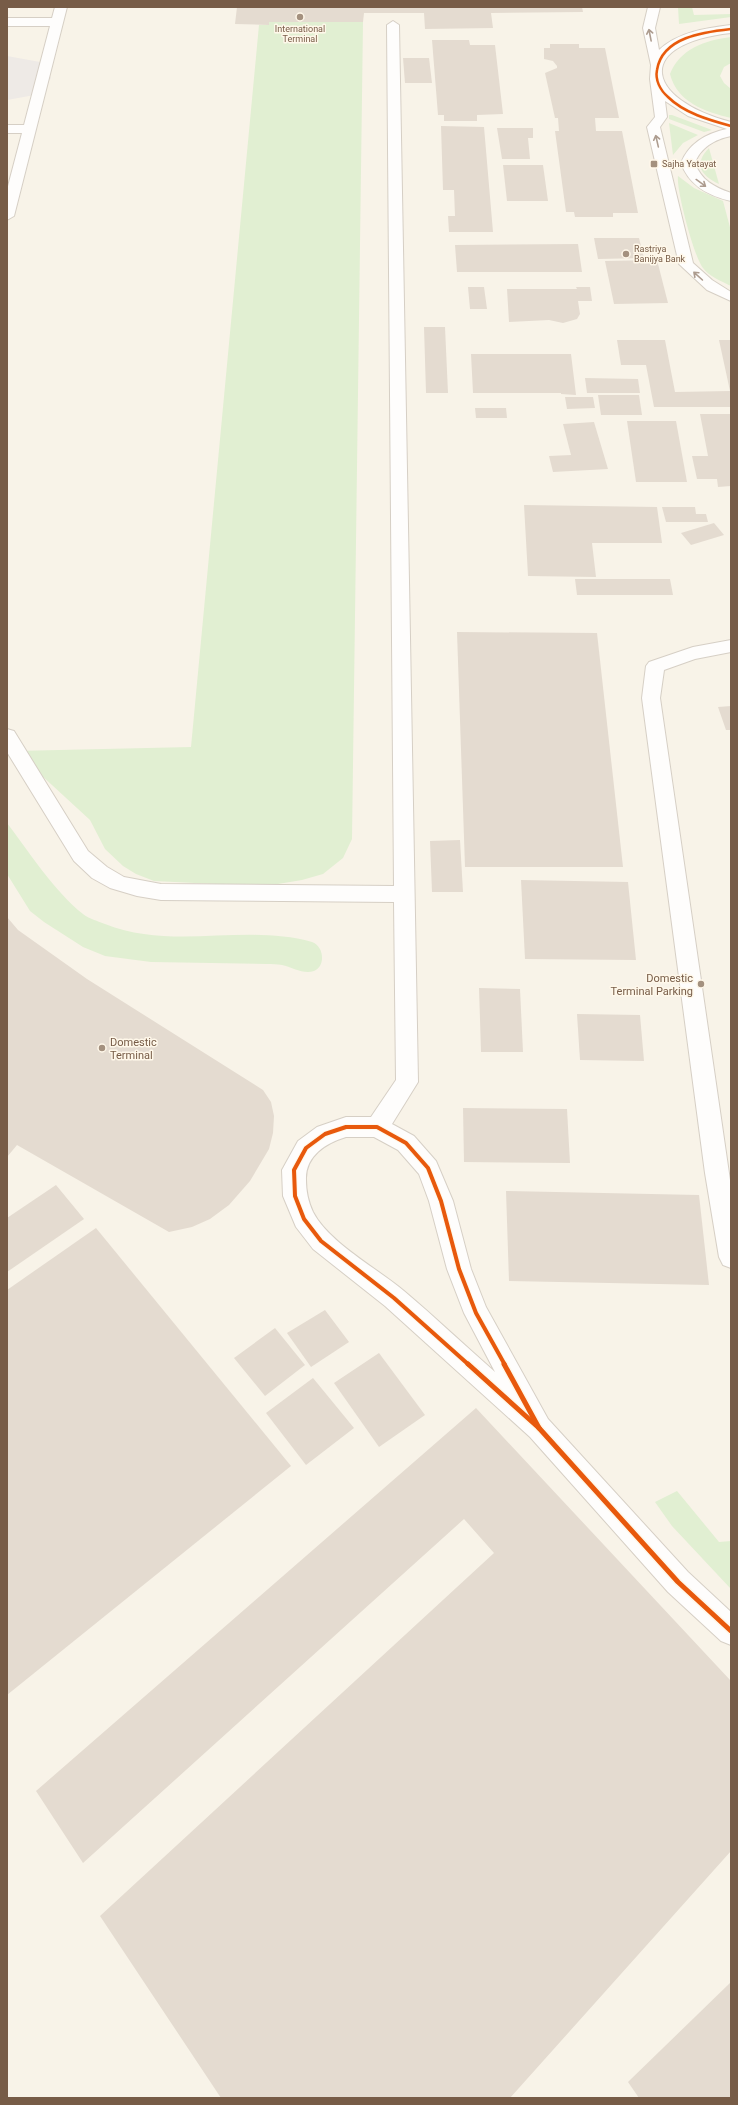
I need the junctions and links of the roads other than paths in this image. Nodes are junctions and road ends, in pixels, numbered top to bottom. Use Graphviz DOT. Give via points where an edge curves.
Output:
graph roads {
  1 [pos="61,7"];
  2 [pos="654,7"];
  3 [pos="7,22"];
  4 [pos="57,22"];
  5 [pos="393,25"];
  6 [pos="731,29"];
  7 [pos="657,64"];
  8 [pos="656,79"];
  9 [pos="731,126"];
  10 [pos="7,128"];
  11 [pos="30,129"];
  12 [pos="731,132"];
  13 [pos="731,197"];
  14 [pos="7,216"];
  15 [pos="731,297"];
  16 [pos="731,646"];
  17 [pos="7,736"];
  18 [pos="404,894"];
  19 [pos="377,1127"];
  20 [pos="731,1257"];
  21 [pos="539,1428"];
  22 [pos="731,1631"];
  1 -- 4 [label="street"];
  7 -- 2 [label="street, one-way" via="649,32 650,15"];
  3 -- 4 [label="street"];
  4 -- 11 [label="street"];
  5 -- 18 [label="street"];
  6 -- 7 [label="street" via="685,39 664,53"];
  7 -- 8 [label="street"];
  8 -- 9 [label="street" via="664,92 678,106 708,120"];
  15 -- 8 [label="street, one-way" via="699,278 686,264 653,127 661,117"];
  10 -- 11 [label="street"];
  11 -- 14 [label="street"];
  12 -- 13 [label="street, one-way" via="720,134 698,147 692,152 688,163 693,177"];
  16 -- 20 [label="street" via="655,666 651,698"];
  17 -- 18 [label="street" via="81,856 98,872 116,882 136,889 161,892"];
  18 -- 19 [label="street" via="407,1082"];
  19 -- 21 [label="street" via="406,1143 428,1168 441,1201 459,1270 476,1313"];
  19 -- 21 [label="street" via="346,1127 325,1134 306,1148 294,1170 295,1196 304,1219 321,1241 394,1298"];
  21 -- 22 [label="street" via="678,1582"];
}
